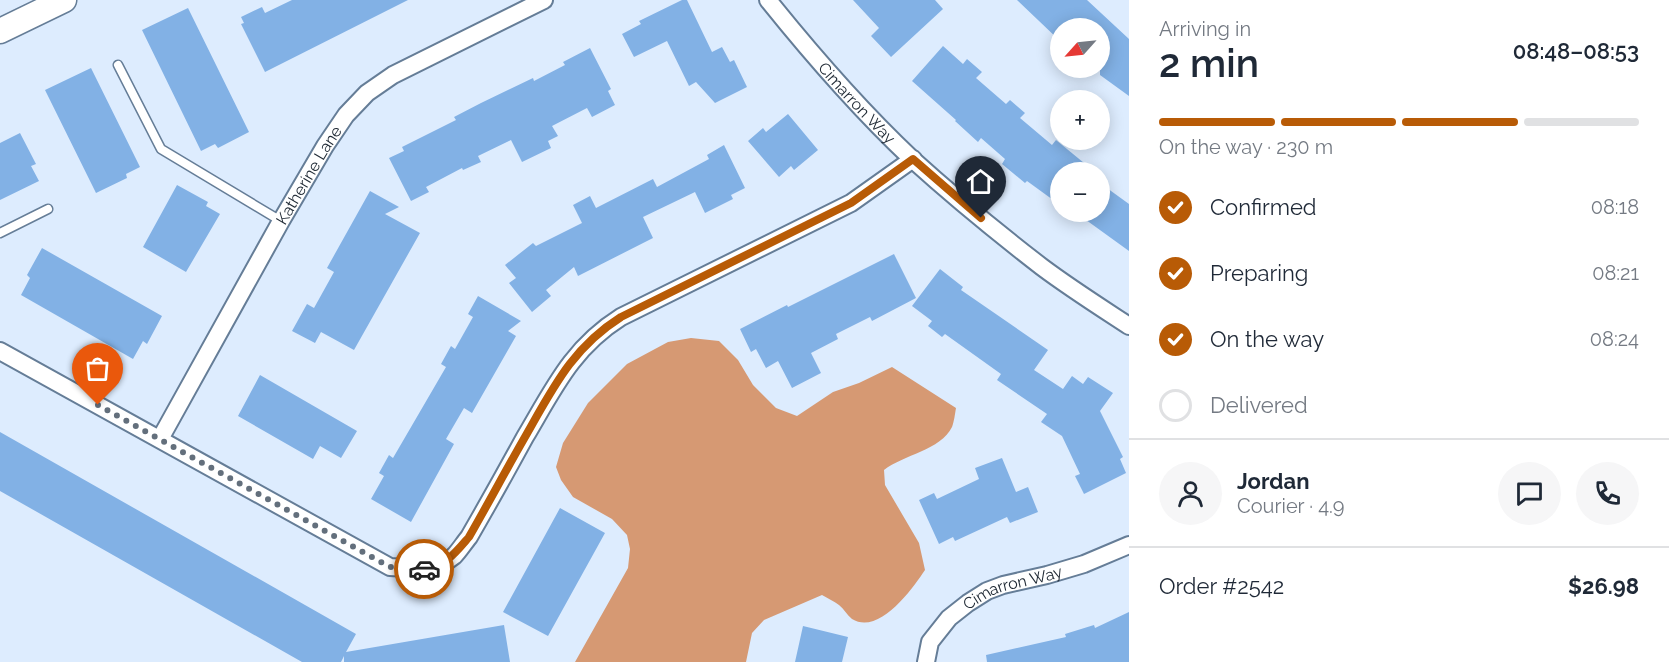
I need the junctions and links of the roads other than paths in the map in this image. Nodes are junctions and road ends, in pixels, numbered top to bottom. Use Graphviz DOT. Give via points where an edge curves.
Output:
graph roads {
  1 [pos="64,0"];
  2 [pos="544,0"];
  3 [pos="768,0"];
  4 [pos="0,31"];
  5 [pos="118,65"];
  6 [pos="913,159"];
  7 [pos="48,208"];
  8 [pos="281,221"];
  9 [pos="0,232"];
  10 [pos="1129,326"];
  11 [pos="0,351"];
  12 [pos="160,439"];
  13 [pos="1129,545"];
  14 [pos="926,662"];
  1 -- 4 [label="street"];
  2 -- 8 [label="street, Katherine Lane" via="393,75 367,93 325,146"];
  3 -- 6 [label="street, Cimarron Way" via="813,55"];
  5 -- 8 [label="lane" via="161,149"];
  6 -- 10 [label="street, Cimarron Way" via="1043,268"];
  6 -- 12 [label="street" via="851,203 603,328 556,383 469,537 438,566 390,567"];
  7 -- 9 [label="lane"];
  8 -- 12 [label="street, Katherine Lane"];
  11 -- 12 [label="street"];
  13 -- 14 [label="street, Cimarron Way" via="1084,564 987,591 949,618 930,642"];
}
